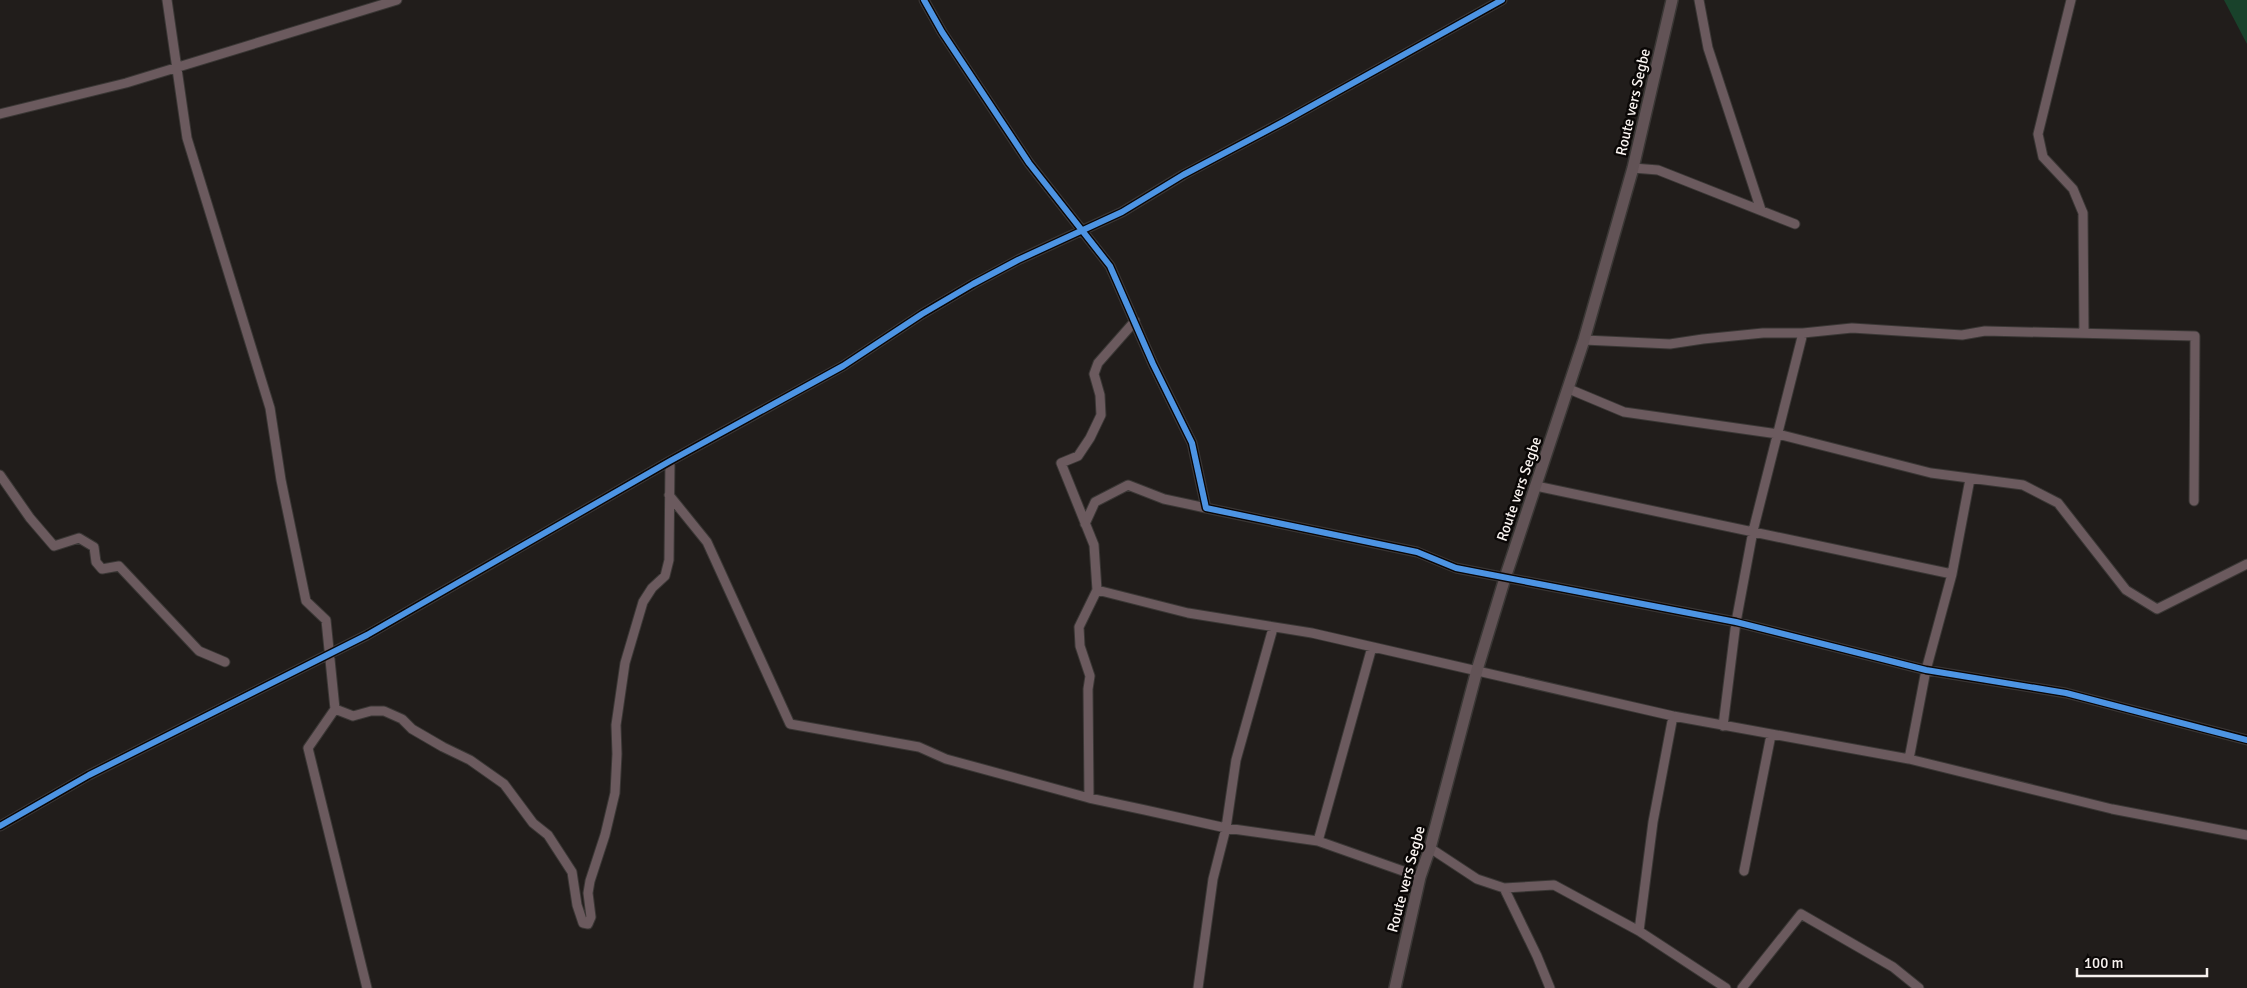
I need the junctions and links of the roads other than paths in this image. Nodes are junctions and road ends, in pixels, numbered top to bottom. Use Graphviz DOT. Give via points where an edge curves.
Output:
graph roads {
  1 [pos="167,0"];
  2 [pos="397,0"];
  3 [pos="924,0"];
  4 [pos="1502,0"];
  5 [pos="1672,0"];
  6 [pos="1699,0"];
  7 [pos="2071,0"];
  8 [pos="176,67"];
  9 [pos="0,114"];
  10 [pos="1632,168"];
  11 [pos="1761,210"];
  12 [pos="1794,224"];
  13 [pos="1083,231"];
  14 [pos="1135,321"];
  15 [pos="1803,333"];
  16 [pos="2084,333"];
  17 [pos="1584,340"];
  18 [pos="1569,389"];
  19 [pos="1778,434"];
  20 [pos="670,461"];
  21 [pos="0,475"];
  22 [pos="1970,479"];
  23 [pos="1536,486"];
  24 [pos="669,495"];
  25 [pos="2194,501"];
  26 [pos="1206,508"];
  27 [pos="1085,524"];
  28 [pos="1753,531"];
  29 [pos="2247,564"];
  30 [pos="1952,574"];
  31 [pos="1505,578"];
  32 [pos="1096,590"];
  33 [pos="1736,622"];
  34 [pos="1273,628"];
  35 [pos="1372,647"];
  36 [pos="330,653"];
  37 [pos="225,662"];
  38 [pos="1477,670"];
  39 [pos="1926,670"];
  40 [pos="335,709"];
  41 [pos="1673,716"];
  42 [pos="1723,726"];
  43 [pos="1771,735"];
  44 [pos="2247,740"];
  45 [pos="1909,760"];
  46 [pos="1089,798"];
  47 [pos="0,826"];
  48 [pos="1226,828"];
  49 [pos="2247,835"];
  50 [pos="1318,841"];
  51 [pos="1430,848"];
  52 [pos="1744,871"];
  53 [pos="1420,877"];
  54 [pos="1504,888"];
  55 [pos="1639,932"];
  56 [pos="367,988"];
  57 [pos="1198,988"];
  58 [pos="1395,988"];
  59 [pos="1550,988"];
  60 [pos="1726,988"];
  61 [pos="1742,988"];
  62 [pos="1919,988"];
  1 -- 8 [label="street"];
  2 -- 8 [label="street"];
  3 -- 13 [label="street" via="1029,163"];
  4 -- 13 [label="street"];
  5 -- 10 [label="main road, Route vers Segbe"];
  6 -- 11 [label="street" via="1708,48"];
  7 -- 16 [label="street" via="2038,134 2043,157 2073,189 2083,213"];
  8 -- 9 [label="street" via="126,83"];
  8 -- 36 [label="street" via="187,138 270,408 306,601 326,620"];
  10 -- 11 [label="street" via="1658,170"];
  10 -- 17 [label="main road, Route vers Segbe"];
  11 -- 12 [label="street"];
  13 -- 14 [label="street" via="1110,266"];
  13 -- 20 [label="street" via="973,284 843,366"];
  14 -- 26 [label="street" via="1192,443"];
  14 -- 27 [label="street" via="1098,363 1094,374 1101,415 1078,456 1062,463"];
  15 -- 16 [label="street" via="1852,328 1962,335 1985,331"];
  15 -- 17 [label="street" via="1763,333 1670,344"];
  15 -- 19 [label="street"];
  16 -- 25 [label="street" via="2195,336"];
  17 -- 18 [label="main road, Route vers Segbe"];
  18 -- 19 [label="street" via="1624,412"];
  18 -- 23 [label="main road, Route vers Segbe"];
  19 -- 22 [label="street" via="1931,473"];
  19 -- 28 [label="street"];
  20 -- 24 [label="street"];
  20 -- 36 [label="street" via="368,635"];
  21 -- 37 [label="street" via="54,546 79,538 94,547 96,562 102,569 119,566 199,651"];
  22 -- 29 [label="street" via="2023,485 2058,503 2126,590 2156,609"];
  22 -- 30 [label="street"];
  23 -- 28 [label="street"];
  23 -- 31 [label="main road, Route vers Segbe"];
  24 -- 40 [label="street" via="670,560 665,576 643,602 624,663 616,724 615,793 590,881 591,917 588,924 583,922 577,905 572,872 548,835 533,824 504,784 470,760 384,711 353,716"];
  24 -- 46 [label="street" via="707,542 790,724 919,747 946,758"];
  26 -- 27 [label="street" via="1164,499 1128,485 1095,502"];
  26 -- 31 [label="street" via="1418,552 1456,568"];
  27 -- 32 [label="street" via="1094,545"];
  28 -- 30 [label="street"];
  28 -- 33 [label="street"];
  30 -- 39 [label="street"];
  31 -- 33 [label="street"];
  31 -- 38 [label="main road, Route vers Segbe"];
  32 -- 34 [label="street" via="1188,613"];
  32 -- 46 [label="street" via="1079,627 1080,646 1090,676"];
  33 -- 39 [label="street"];
  33 -- 42 [label="street"];
  34 -- 35 [label="street"];
  34 -- 48 [label="street" via="1236,760"];
  35 -- 38 [label="street"];
  35 -- 50 [label="street"];
  36 -- 40 [label="street"];
  36 -- 47 [label="street" via="89,775"];
  38 -- 41 [label="street"];
  38 -- 51 [label="main road, Route vers Segbe"];
  39 -- 44 [label="street" via="2066,693"];
  39 -- 45 [label="street"];
  40 -- 56 [label="street" via="308,748"];
  41 -- 42 [label="street"];
  41 -- 55 [label="street" via="1653,822"];
  42 -- 43 [label="street"];
  43 -- 45 [label="street"];
  43 -- 52 [label="street"];
  45 -- 49 [label="street" via="2112,809"];
  46 -- 48 [label="street"];
  48 -- 50 [label="street"];
  48 -- 57 [label="street" via="1213,879"];
  50 -- 53 [label="street"];
  51 -- 53 [label="main road, Route vers Segbe"];
  51 -- 54 [label="street" via="1477,879"];
  53 -- 58 [label="main road, Route vers Segbe"];
  54 -- 55 [label="street" via="1554,885"];
  54 -- 59 [label="street"];
  55 -- 60 [label="street"];
  61 -- 62 [label="street" via="1800,914 1893,967"];
}
